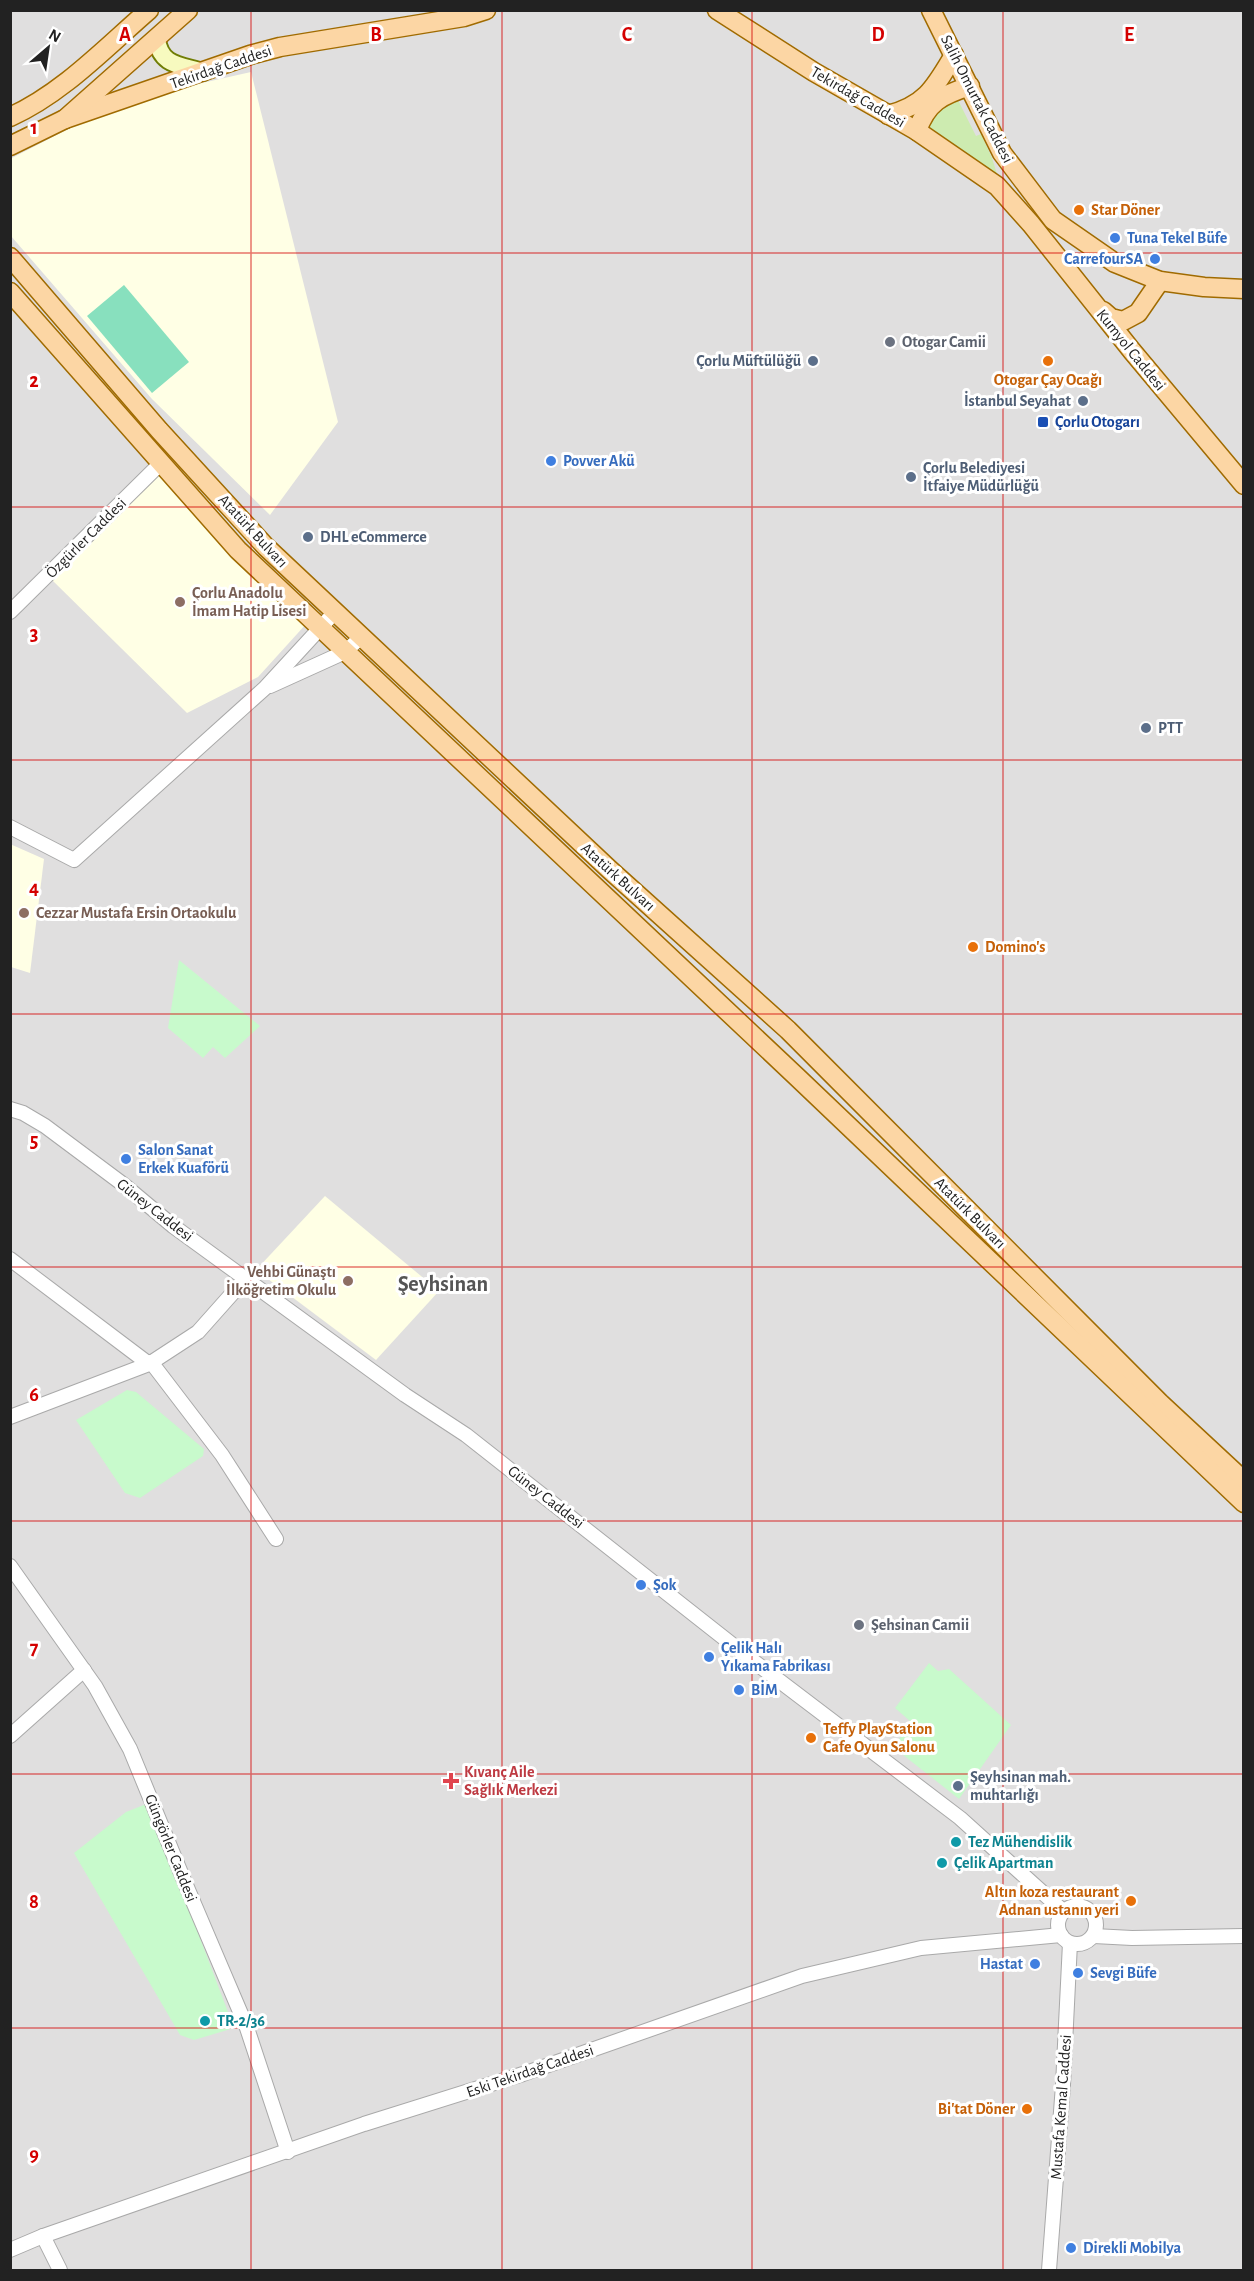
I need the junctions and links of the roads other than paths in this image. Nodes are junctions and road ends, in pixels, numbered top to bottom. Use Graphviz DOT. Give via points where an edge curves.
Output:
graph roads {
  1 [pos="149,10"];
  2 [pos="188,10"];
  3 [pos="486,10"];
  4 [pos="717,10"];
  5 [pos="932,10"];
  6 [pos="157,39"];
  7 [pos="954,55"];
  8 [pos="203,72"];
  9 [pos="970,86"];
  10 [pos="888,115"];
  11 [pos="10,117"];
  12 [pos="66,119"];
  13 [pos="917,131"];
  14 [pos="10,146"];
  15 [pos="1021,213"];
  16 [pos="10,257"];
  17 [pos="1160,281"];
  18 [pos="1244,289"];
  19 [pos="14,301"];
  20 [pos="1092,302"];
  21 [pos="161,463"];
  22 [pos="1244,485"];
  23 [pos="10,612"];
  24 [pos="334,613"];
  25 [pos="320,628"];
  26 [pos="360,638"];
  27 [pos="345,652"];
  28 [pos="265,688"];
  29 [pos="10,827"];
  30 [pos="10,1109"];
  31 [pos="961,1203"];
  32 [pos="949,1223"];
  33 [pos="10,1258"];
  34 [pos="246,1278"];
  35 [pos="150,1363"];
  36 [pos="10,1417"];
  37 [pos="1244,1481"];
  38 [pos="1244,1503"];
  39 [pos="276,1539"];
  40 [pos="10,1566"];
  41 [pos="84,1670"];
  42 [pos="10,1736"];
  43 [pos="1064,1911"];
  44 [pos="1094,1936"];
  45 [pos="1244,1936"];
  46 [pos="1065,1939"];
  47 [pos="288,2152"];
  48 [pos="43,2236"];
  49 [pos="10,2250"];
  50 [pos="60,2271"];
  51 [pos="1049,2271"];
  1 -- 11 [label="main road" via="77,74 30,108"];
  2 -- 6 [label="main road"];
  3 -- 8 [label="main road, Tekirdağ Caddesi" via="280,47"];
  4 -- 10 [label="main road, Tekirdağ Caddesi"];
  5 -- 7 [label="main road, Salih Omurtak Caddesi"];
  6 -- 8 [label="main road" via="166,61"];
  6 -- 12 [label="main road"];
  7 -- 9 [label="main road, Salih Omurtak Caddesi"];
  7 -- 10 [label="main road" via="935,88 920,102"];
  8 -- 12 [label="main road, Tekirdağ Caddesi"];
  9 -- 13 [label="main road" via="939,98 926,110"];
  9 -- 17 [label="main road, Salih Omurtak Caddesi" via="1002,153 1053,220 1115,263"];
  10 -- 13 [label="main road, Tekirdağ Caddesi"];
  12 -- 14 [label="main road"];
  13 -- 15 [label="main road, Tekirdağ Caddesi" via="997,186"];
  15 -- 20 [label="main road, Kumyol Caddesi"];
  16 -- 24 [label="main road, Atatürk Bulvarı" via="159,430 266,547"];
  17 -- 18 [label="main road, Salih Omurtak Caddesi"];
  17 -- 20 [label="main road" via="1138,313 1123,321 1111,318"];
  19 -- 21 [label="main road, Atatürk Bulvarı"];
  20 -- 22 [label="main road, Kumyol Caddesi"];
  21 -- 23 [label="street, Özgürler Caddesi"];
  21 -- 25 [label="main road, Atatürk Bulvarı" via="238,550"];
  24 -- 25 [label="street"];
  24 -- 26 [label="main road, Atatürk Bulvarı"];
  25 -- 27 [label="main road, Atatürk Bulvarı"];
  25 -- 28 [label="street"];
  26 -- 27 [label="street"];
  26 -- 31 [label="main road, Atatürk Bulvarı" via="788,1030"];
  27 -- 28 [label="street"];
  27 -- 32 [label="main road, Atatürk Bulvarı"];
  28 -- 29 [label="street" via="75,860"];
  30 -- 34 [label="street, Güney Caddesi" via="45,1126"];
  31 -- 32 [label="main road"];
  31 -- 37 [label="main road, Atatürk Bulvarı" via="1160,1403"];
  32 -- 38 [label="main road, Atatürk Bulvarı"];
  33 -- 35 [label="street"];
  34 -- 35 [label="street" via="198,1332"];
  34 -- 43 [label="street, Güney Caddesi" via="466,1435 739,1651 960,1818"];
  35 -- 36 [label="street"];
  35 -- 39 [label="street" via="222,1455"];
  40 -- 41 [label="street, Güngörler Caddesi"];
  41 -- 42 [label="street"];
  41 -- 47 [label="street, Güngörler Caddesi" via="130,1749 248,2028"];
  43 -- 44 [label="street" via="1081,1906 1092,1912 1097,1924"];
  43 -- 46 [label="street" via="1058,1923"];
  44 -- 45 [label="street"];
  44 -- 46 [label="street" via="1083,1944"];
  46 -- 47 [label="street, Eski Tekirdağ Caddesi" via="921,1948 802,1976"];
  46 -- 51 [label="street, Mustafa Kemal Caddesi" via="1063,2085"];
  47 -- 48 [label="street, Eski Tekirdağ Caddesi"];
  48 -- 49 [label="street, Eski Tekirdağ Caddesi"];
  48 -- 50 [label="street"];
}
